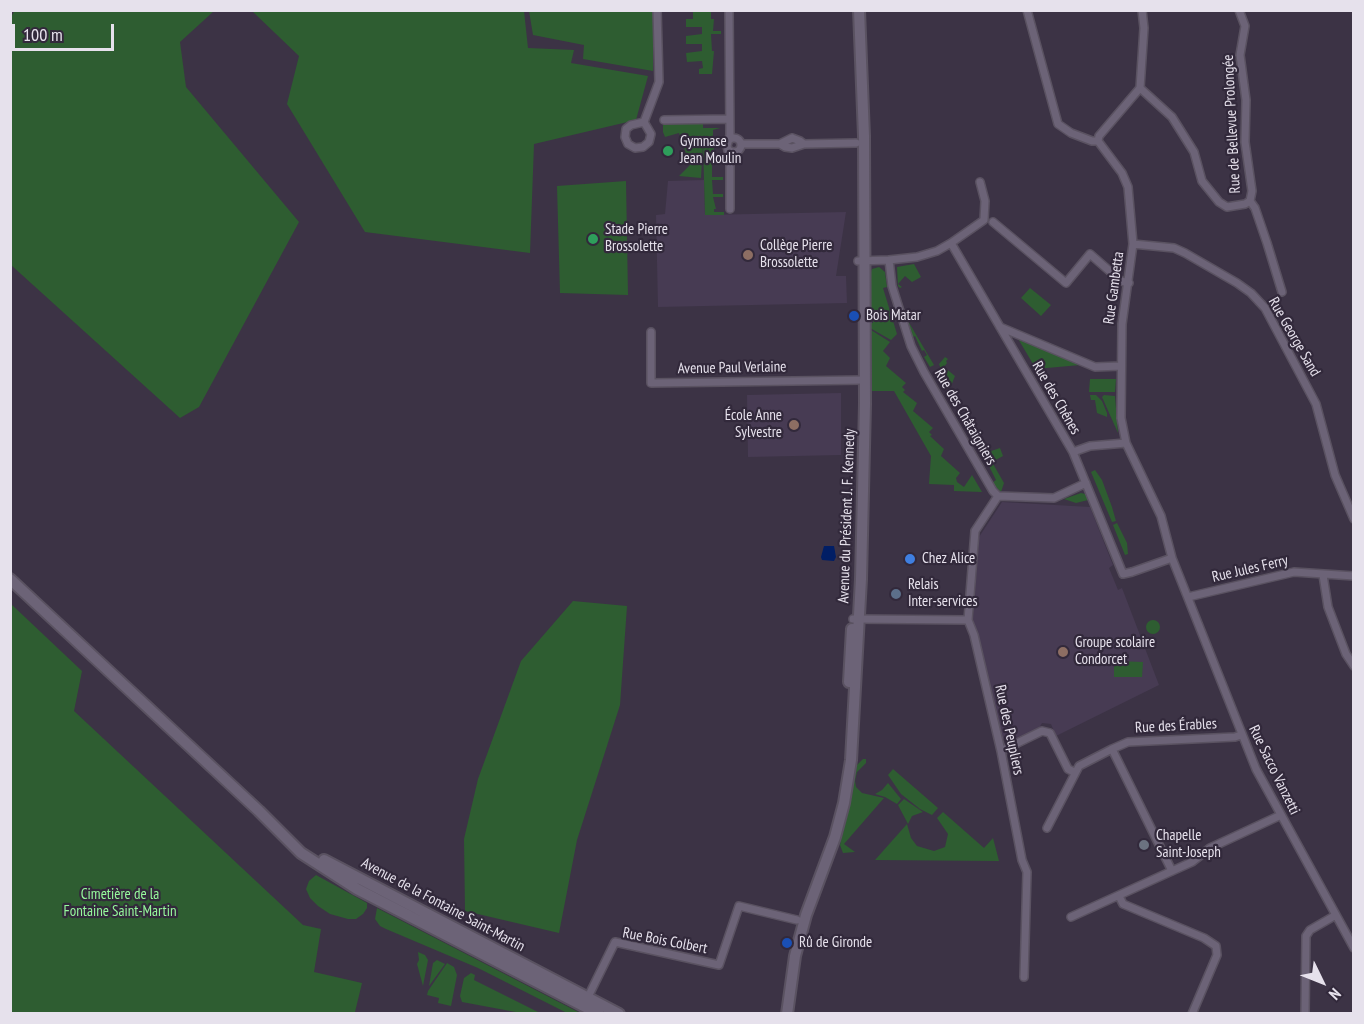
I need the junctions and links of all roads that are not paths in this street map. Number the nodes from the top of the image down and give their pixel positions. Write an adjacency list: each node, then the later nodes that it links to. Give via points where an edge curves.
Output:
1 (657, 10): 11 (street, via 659,81)
2 (729, 10): 9 (street)
3 (852, 10): 14 (main road, Avenue du Président J. F. Kennedy)
4 (859, 10): 25 (main road, Avenue du Président J. F. Kennedy)
5 (1027, 10): 12 (street, via 1058,124 1071,133)
6 (1142, 10): 8 (street)
7 (1239, 10): 19 (street, Rue de Bellevue Prolongée, via 1245,26 1240,55)
8 (1140, 88): 12 (street); 19 (street, via 1172,117 1194,152 1202,181 1219,202 1227,207)
9 (729, 119): 10 (street); 13 (street)
10 (664, 120)
11 (644, 122)
12 (1098, 141): 23 (street, Rue Gambetta, via 1128,187)
13 (727, 143): 15 (street, via 736,138); 16 (street); 17 (street)
14 (856, 143): 15 (street, via 804,144 792,138 780,144); 25 (main road, Avenue du Président J. F. Kennedy)
15 (741, 144): 16 (street)
16 (735, 152): 17 (street)
17 (730, 160): 20 (street)
18 (980, 182): 22 (street, via 984,220)
19 (1250, 201): 27 (street, via 1268,243)
20 (730, 209)
21 (993, 222): 26 (street, via 1066,283 1090,254 1121,281)
22 (951, 243): 24 (street, via 937,251); 28 (street, Rue des Chênes)
23 (1133, 244): 26 (street, Rue Gambetta); 36 (street, Rue George Sand, via 1174,248 1237,283 1259,300 1316,404 1335,475)
24 (889, 260): 25 (street); 35 (street, Rue des Châtaigniers, via 892,286 911,345)
25 (862, 261): 31 (main road, Avenue du Président J. F. Kennedy)
26 (1129, 283): 30 (street, Rue Gambetta, via 1122,324)
27 (1282, 292)
28 (1000, 327): 30 (street, via 1095,367); 33 (street, Rue des Chênes)
29 (651, 332): 31 (street, Avenue Paul Verlaine, via 651,383)
30 (1121, 366): 32 (street, Rue Gambetta, via 1121,418)
31 (862, 380): 42 (main road, Avenue du Président J. F. Kennedy, via 861,579)
32 (1126, 443): 33 (street, via 1090,446); 37 (street, Rue Gambetta, via 1161,516)
33 (1073, 452): 34 (street, Rue des Chênes)
34 (1086, 483): 35 (street, via 1054,498); 37 (street, Rue des Chênes, via 1123,574)
35 (998, 496): 43 (street, Rue des Peupliers, via 975,531)
36 (1353, 519)
37 (1172, 558): 41 (street, Rue Gambetta)
38 (1323, 575): 39 (street, Rue Jules Ferry); 41 (street, Rue Jules Ferry, via 1294,572); 44 (street, via 1328,607)
39 (1353, 576)
40 (10, 579): 49 (main road, Avenue de la Fontaine Saint-Martin)
41 (1188, 597): 45 (street, Rue Sacco Vanzetti)
42 (855, 619): 43 (street); 58 (main road, Avenue du Président J. F. Kennedy, via 845,758 837,801); 66 (main road, Avenue du Président J. F. Kennedy, via 858,645 851,760 844,803 806,915 795,956)
43 (968, 620): 47 (street, Rue des Peupliers)
44 (1353, 666)
45 (1241, 735): 46 (street, Rue des Érables, via 1128,742); 50 (street, Rue Sacco Vanzetti)
46 (1112, 749): 48 (street, Rue des Érables); 52 (street)
47 (1001, 751): 48 (street, via 1042,731 1050,733 1068,769); 60 (street, Rue des Peupliers, via 1027,872)
48 (1074, 772): 51 (street)
49 (259, 811): 54 (main road, Avenue de la Fontaine Saint-Martin, via 301,853); 55 (main road, Avenue de la Fontaine Saint-Martin, via 309,851)
50 (1281, 815): 52 (street, via 1210,848); 56 (street, Rue Sacco Vanzetti)
51 (1047, 828)
52 (1172, 871): 53 (street)
53 (1119, 896): 57 (street); 67 (street, via 1124,904 1216,946 1217,955)
54 (376, 899): 55 (main road, via 384,894); 61 (main road, Avenue de la Fontaine Saint-Martin)
55 (410, 906): 61 (main road, Avenue de la Fontaine Saint-Martin)
56 (1336, 915): 59 (street, Rue Sacco Vanzetti); 68 (street, via 1306,936)
57 (1071, 918)
58 (797, 920): 62 (street, Rue Bois Colbert, via 739,906 719,965 615,942); 65 (main road, Avenue du Président J. F. Kennedy)
59 (1353, 948)
60 (1024, 977)
61 (552, 984): 62 (main road, Avenue de la Fontaine Saint-Martin)
62 (586, 1001): 63 (main road, Avenue de la Fontaine Saint-Martin); 64 (main road, Avenue de la Fontaine Saint-Martin)
63 (599, 1014)
64 (619, 1014)
65 (780, 1014)
66 (787, 1014)
67 (1192, 1014)
68 (1305, 1014)

